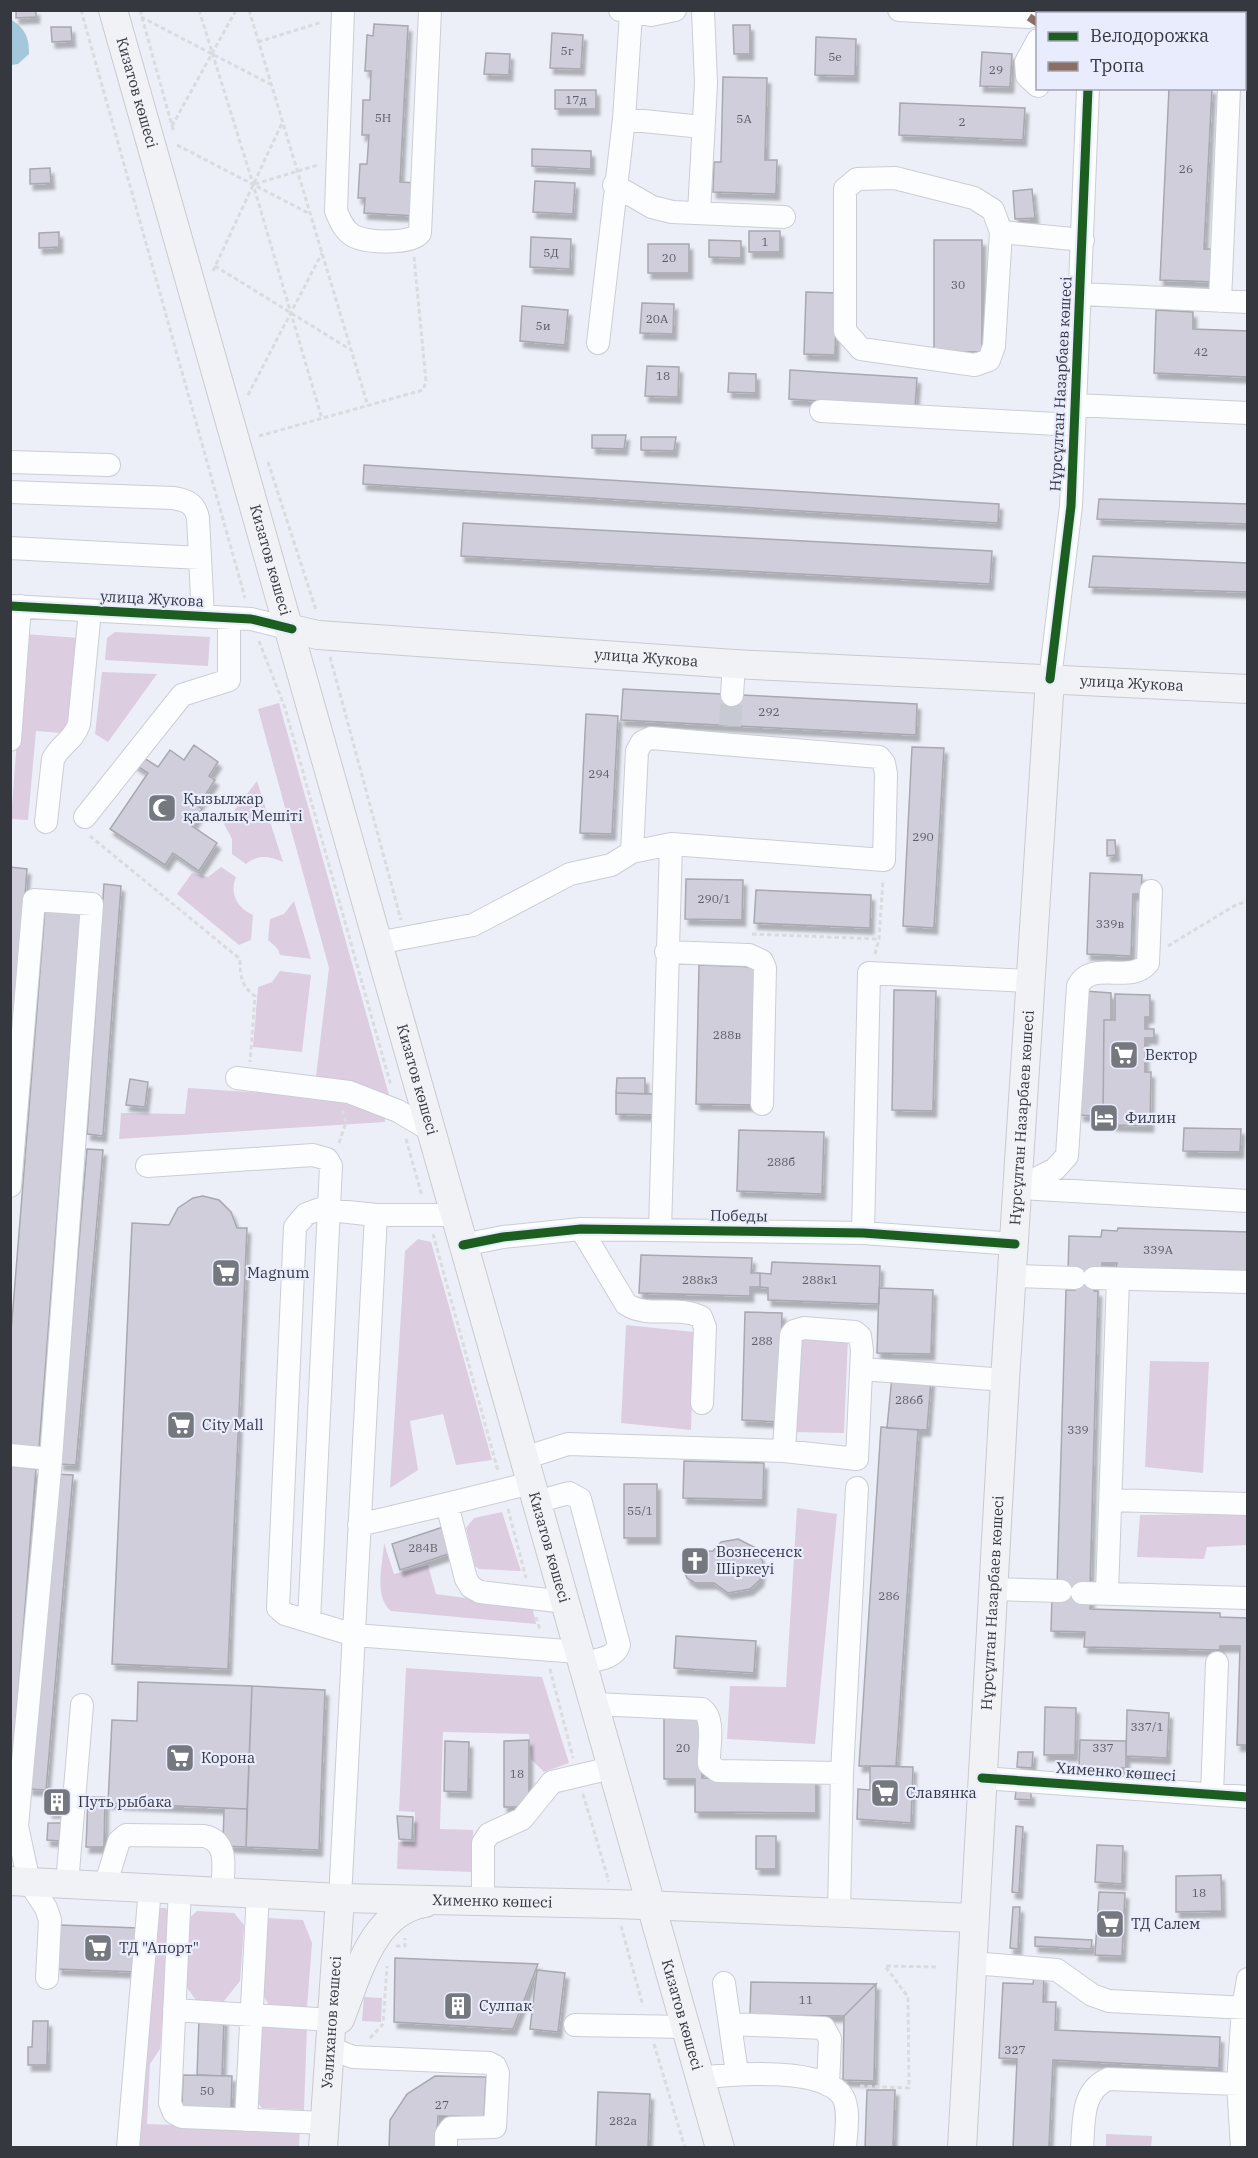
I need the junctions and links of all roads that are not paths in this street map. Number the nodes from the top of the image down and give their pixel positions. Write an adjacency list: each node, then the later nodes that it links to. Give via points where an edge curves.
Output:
1 (113, 10): 36 (main road, Кизатов көшесі)
2 (430, 10): 7 (street, via 421,228 412,240 365,240 342,225 336,211)
3 (675, 10): 6 (street, via 651,15)
4 (703, 10): 14 (street, via 706,83)
5 (899, 10): 8 (street)
6 (625, 12): 13 (street)
7 (343, 13)
8 (1029, 17)
9 (1036, 44): 10 (street, via 1026,62 1027,76)
10 (1036, 84)
11 (1088, 90): 19 (street, Нұрсұлтан Назарбаев көшесі)
12 (1229, 90): 21 (street)
13 (624, 119): 14 (street); 15 (street)
14 (702, 127): 16 (street)
15 (614, 185): 16 (street, via 652,207); 23 (street)
16 (699, 213): 17 (street)
17 (784, 217)
18 (1001, 232): 18 (street, via 993,210 974,198 895,178 856,179 845,189 845,331 861,349 975,365 989,360 994,346); 19 (street)
19 (1083, 240): 20 (street, Нұрсұлтан Назарбаев көшесі)
20 (1081, 294): 21 (street); 26 (street, Нұрсұлтан Назарбаев көшесі)
21 (1220, 301): 22 (street)
22 (1248, 302)
23 (598, 343)
24 (821, 411): 26 (street)
25 (1248, 413): 26 (street)
26 (1075, 415): 38 (street, Нұрсұлтан Назарбаев көшесі, via 1071,506)
27 (10, 462): 28 (street)
28 (109, 465)
29 (10, 492): 31 (street, via 181,499 196,511)
30 (10, 548): 31 (street)
31 (200, 558): 34 (street)
32 (15, 606): 33 (street, улица Жукова); 41 (street)
33 (90, 610): 34 (street, улица Жукова); 43 (street, via 79,724 76,734 53,759)
34 (203, 616): 35 (street, улица Жукова)
35 (240, 619): 36 (street, улица Жукова); 42 (street, via 229,680 182,695)
36 (292, 629): 37 (main road, улица Жукова, via 324,635); 47 (main road, Кизатов көшесі)
37 (734, 664): 38 (main road, улица Жукова); 40 (street)
38 (1050, 680): 39 (main road, улица Жукова); 49 (main road, Нұрсұлтан Назарбаев көшесі)
39 (1248, 689)
40 (732, 695)
41 (10, 740)
42 (85, 817)
43 (46, 822)
44 (671, 844): 45 (street); 45 (street, via 884,860 884,763 879,757 730,735 651,738 642,742 637,752); 48 (street)
45 (632, 852): 47 (street, via 611,865 570,874 473,925)
46 (1151, 891): 55 (street, via 1150,957 1143,969 1092,973 1081,980 1076,992 1067,1156 1055,1169)
47 (377, 944): 52 (main road, Кизатов көшесі)
48 (666, 952): 51 (street, via 749,955 762,961); 61 (street)
49 (1030, 981): 55 (main road, Нұрсұлтан Назарбаев көшесі); 62 (street, via 869,973)
50 (243, 1078): 52 (street, via 349,1092 398,1111)
51 (762, 1104)
52 (430, 1130): 59 (main road, Кизатов көшесі)
53 (147, 1166): 57 (street, via 313,1155 327,1160 333,1174)
54 (10, 1186): 73 (street, via 34,900 92,904)
55 (1018, 1188): 56 (street); 63 (main road, Нұрсұлтан Назарбаев көшесі)
56 (1248, 1201)
57 (331, 1210): 58 (street); 84 (street); 84 (street, via 306,1214 296,1227 293,1240 278,1604 282,1613)
58 (376, 1215): 59 (street); 79 (street)
59 (441, 1215): 64 (main road, Кизатов көшесі)
60 (581, 1229): 61 (street, Победы); 64 (street, Победы); 70 (street, via 626,1304 637,1310 701,1317 705,1327)
61 (660, 1230): 62 (street, Победы)
62 (864, 1233): 63 (street, Победы)
63 (1015, 1244): 65 (main road, Нұрсұлтан Назарбаев көшесі)
64 (463, 1245): 74 (main road, Кизатов көшесі)
65 (1013, 1276): 66 (street); 69 (main road, Нұрсұлтан Назарбаев көшесі)
66 (1118, 1279): 67 (street); 76 (street)
67 (1248, 1282)
68 (862, 1369): 69 (street); 71 (street, via 857,1459); 71 (street, via 862,1341 855,1332 804,1328 794,1331 790,1340)
69 (1005, 1380): 80 (main road, Нұрсұлтан Назарбаев көшесі)
70 (702, 1403)
71 (784, 1451): 74 (street, via 568,1444)
72 (10, 1455): 73 (street)
73 (51, 1459): 95 (street, via 17,1826)
74 (530, 1481): 77 (street); 83 (main road, Кизатов көшесі); 86 (street, via 580,1499 619,1645 610,1656)
75 (857, 1488): 91 (street)
76 (1111, 1500): 78 (street); 81 (street)
77 (447, 1504): 79 (street); 83 (street, via 471,1587 480,1592)
78 (1248, 1504)
79 (359, 1525): 85 (street)
80 (994, 1589): 81 (street); 92 (main road, Нұрсұлтан Назарбаев көшесі)
81 (1107, 1593): 82 (street)
82 (1248, 1598)
83 (565, 1602): 86 (main road, Кизатов көшесі)
84 (309, 1621): 85 (street)
85 (354, 1635): 86 (street, via 545,1650); 102 (street)
86 (580, 1658): 88 (main road, Кизатов көшесі)
87 (1217, 1663): 93 (street)
88 (594, 1704): 90 (main road, Кизатов көшесі); 91 (street, via 702,1709 709,1723 709,1764 718,1771)
89 (82, 1705): 96 (street)
90 (611, 1768): 104 (street, via 552,1782 522,1819 485,1838); 105 (main road, Кизатов көшесі)
91 (842, 1773): 106 (street)
92 (982, 1778): 93 (street, Хименко көшесі); 107 (main road, Нұрсұлтан Назарбаев көшесі)
93 (1212, 1794): 94 (street, Хименко көшесі)
94 (1248, 1797)
95 (20, 1881): 96 (main road, Хименко көшесі); 109 (street, via 46,1908 50,1920)
96 (66, 1884): 97 (main road, Хименко көшесі)
97 (105, 1886): 98 (main road, Хименко көшесі); 100 (street, via 118,1841 126,1835 204,1836 214,1840 222,1851)
98 (150, 1888): 99 (main road, Хименко көшесі); 125 (street)
99 (180, 1890): 100 (main road, Хименко көшесі); 113 (street)
100 (222, 1891): 101 (main road, Хименко көшесі)
101 (258, 1893): 102 (main road, Хименко көшесі); 114 (street)
102 (340, 1898): 103 (main road, Хименко көшесі); 118 (main road, Уәлиханов көшесі)
103 (454, 1901): 104 (main road, Хименко көшесі); 118 (main road, via 409,1907 385,1925 362,1963)
104 (483, 1901): 105 (main road, Хименко көшесі)
105 (651, 1905): 106 (main road, Хименко көшесі); 117 (main road, Кизатов көшесі)
106 (839, 1911): 107 (main road, Хименко көшесі)
107 (974, 1918): 108 (main road, Нұрсұлтан Назарбаев көшесі)
108 (972, 1963): 112 (street, via 1057,1970 1092,1995 1109,2001); 129 (main road, Нұрсұлтан Назарбаев көшесі)
109 (47, 1977)
110 (1248, 1979): 112 (street)
111 (724, 1983): 115 (street)
112 (1245, 2008): 121 (street)
113 (174, 2010): 114 (street); 123 (street, via 170,2103 174,2113 182,2117)
114 (251, 2014): 118 (street); 123 (street)
115 (730, 2024): 119 (street); 122 (street, via 824,2028 830,2035)
116 (575, 2025): 117 (street)
117 (686, 2027): 120 (main road, Кизатов көшесі)
118 (336, 2042): 124 (main road, Уәлиханов көшесі); 126 (street, via 495,2066 495,2127 451,2128)
119 (737, 2073): 120 (street); 122 (street, via 801,2076)
120 (700, 2078): 127 (main road, Кизатов көшесі)
121 (1238, 2084): 130 (street, via 1108,2079 1096,2087 1087,2102); 131 (street)
122 (828, 2085): 128 (street, via 841,2094 846,2106)
123 (246, 2120): 124 (street)
124 (324, 2135)
125 (128, 2148)
126 (446, 2148)
127 (720, 2148)
128 (845, 2148)
129 (962, 2148)
130 (1082, 2148)
131 (1242, 2148)

